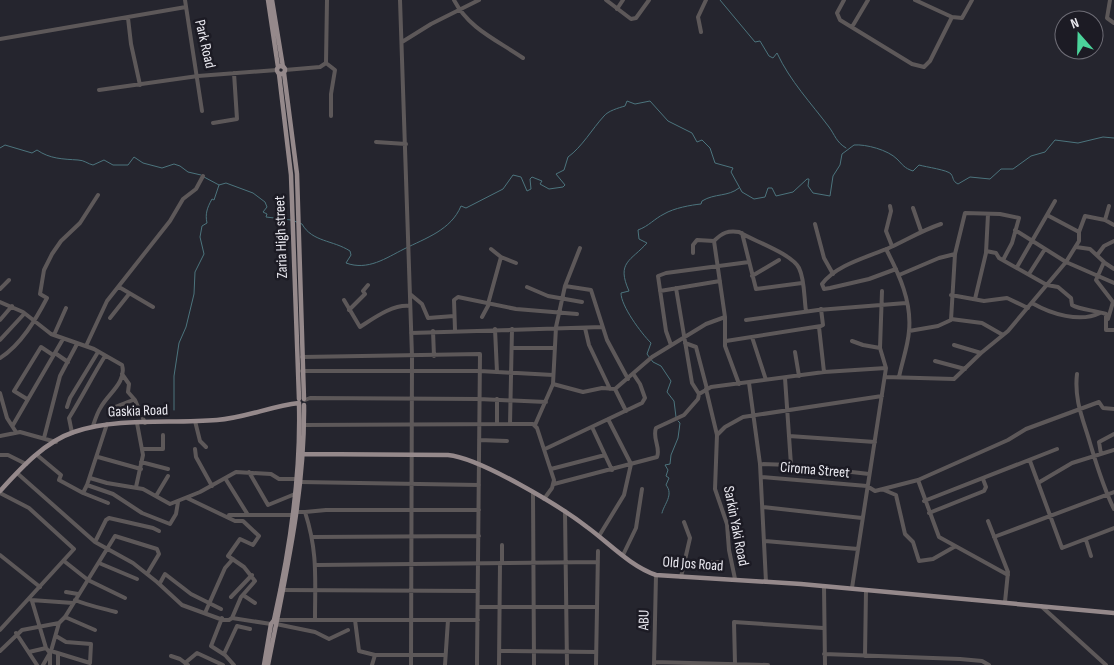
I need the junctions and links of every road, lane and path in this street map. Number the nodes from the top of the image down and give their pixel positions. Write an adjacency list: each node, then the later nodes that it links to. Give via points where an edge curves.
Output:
1 (185, 0): 17 (street, Park Road)
2 (268, 0): 29 (main road)
3 (272, 0): 29 (main road)
4 (327, 0): 28 (street)
5 (400, 0): 26 (street)
6 (454, 0): 19 (street)
7 (479, 0): 19 (street)
8 (606, 0): 18 (street)
9 (623, 0): 18 (street)
10 (649, 0): 18 (street, via 636,18 627,17)
11 (706, 0): 24 (street, via 698,17)
12 (844, 0): 23 (street, via 837,16)
13 (868, 0): 23 (street)
14 (915, 0): 20 (street)
15 (972, 0): 20 (street, via 962,18)
16 (1110, 0): 22 (street, via 1107,18)
17 (186, 7): 21 (street); 31 (street, Park Road)
18 (617, 9)
19 (459, 10): 26 (street); 27 (street, via 481,33)
20 (952, 17): 23 (street, via 924,67 912,64)
21 (128, 18): 25 (street); 32 (street)
22 (1114, 24)
23 (852, 27)
24 (701, 32)
25 (0, 39)
26 (402, 42): 38 (street)
27 (523, 58)
28 (326, 63): 29 (street, Park Road, via 320,67); 35 (street, via 335,70)
29 (281, 70): 30 (street, Park Road); 166 (main road, Zaria High street, via 294,144 299,208); 202 (main road, Zaria High street, via 289,144)
30 (234, 73): 31 (street, Park Road); 36 (street, via 237,118)
31 (198, 76): 32 (street); 34 (street)
32 (140, 85): 33 (street)
33 (99, 90)
34 (202, 111)
35 (331, 116)
36 (213, 123)
37 (376, 142): 38 (street)
38 (406, 144): 100 (street)
39 (203, 176): 93 (street, via 196,190 183,199)
40 (98, 195): 131 (street, via 46,265 40,294 48,298)
41 (1055, 200): 46 (street)
42 (890, 206): 59 (street, via 886,232)
43 (1109, 206): 47 (street)
44 (913, 208): 52 (street)
45 (988, 214): 51 (street, via 1019,218); 66 (street); 68 (street, via 965,213)
46 (1047, 215): 53 (street); 57 (street)
47 (1105, 220): 50 (street); 53 (street, via 1085,215)
48 (815, 224): 81 (street, via 824,258)
49 (941, 224): 52 (street)
50 (1114, 225)
51 (1015, 230): 57 (street); 72 (street)
52 (921, 231): 59 (street)
53 (1079, 232): 60 (street, via 1080,240)
54 (742, 233): 56 (street, via 729,231); 73 (street); 88 (street, via 795,263 801,271)
55 (1114, 235): 58 (street)
56 (714, 241): 67 (street, via 697,240); 77 (street)
57 (1033, 241): 65 (street); 78 (street)
58 (1112, 242): 62 (street); 69 (street)
59 (892, 246): 64 (street)
60 (1076, 247): 69 (street); 74 (street)
61 (580, 248): 91 (street)
62 (1114, 248)
63 (491, 249): 70 (street)
64 (886, 249): 79 (street); 81 (street)
65 (1045, 249): 74 (street); 82 (street)
66 (986, 251): 72 (street, via 996,253); 103 (street)
67 (693, 253)
68 (955, 254): 83 (street); 101 (street)
69 (1098, 254): 76 (street)
70 (501, 257): 75 (street); 109 (street)
71 (779, 260): 84 (street)
72 (1003, 260): 78 (street)
73 (749, 262): 77 (street); 84 (street)
74 (1066, 262): 85 (street); 92 (street)
75 (516, 263)
76 (1105, 263): 80 (street); 85 (street)
77 (718, 265): 87 (street); 97 (street, via 661,274 657,278)
78 (1017, 267): 82 (street)
79 (896, 269): 81 (street, via 824,289 822,282); 83 (street)
80 (1114, 269)
81 (833, 274)
82 (1028, 274): 92 (street)
83 (900, 275): 107 (street)
84 (752, 276): 88 (street, via 757,290)
85 (1096, 276): 89 (street); 128 (street, via 1098,284 1113,302)
86 (8, 280): 96 (street)
87 (720, 281): 95 (street); 125 (street)
88 (802, 283): 118 (street)
89 (1114, 283)
90 (368, 285): 117 (street, via 363,291 365,294)
91 (565, 286): 102 (street); 133 (street, via 591,290)
92 (1047, 286): 108 (street); 120 (street, via 1058,287 1071,298 1077,309)
93 (119, 287): 99 (street); 155 (street, via 102,309)
94 (527, 287): 102 (street)
95 (676, 288): 97 (street); 145 (street)
96 (0, 289)
97 (660, 291): 153 (street)
98 (882, 292): 110 (street)
99 (129, 294): 113 (street); 126 (street)
100 (410, 294): 112 (street); 123 (street, via 422,304 428,318)
101 (951, 295): 103 (street); 127 (street)
102 (562, 299): 106 (street); 119 (street)
103 (975, 299): 115 (street, via 1007,298)
104 (344, 300): 117 (street)
105 (0, 302): 111 (street)
106 (582, 302)
107 (906, 303): 110 (street); 141 (street)
108 (1032, 303): 115 (street); 120 (street, via 1072,318)
109 (489, 304): 119 (street); 123 (street, via 456,298); 124 (street)
110 (882, 304): 116 (street); 158 (street)
111 (12, 306): 121 (street); 129 (street)
112 (410, 306): 117 (street, via 400,306 360,327); 142 (street)
113 (153, 307)
114 (66, 308): 143 (street)
115 (1028, 308): 144 (street)
116 (821, 309): 118 (street); 134 (street, via 823,325)
117 (349, 310)
118 (806, 311): 130 (street)
119 (560, 312): 122 (street); 132 (street)
120 (1102, 312): 128 (street)
121 (24, 314): 131 (street); 148 (street)
122 (577, 314)
123 (454, 316): 138 (street)
124 (482, 317)
125 (726, 317): 145 (street); 149 (street)
126 (110, 318)
127 (951, 319): 141 (street, via 944,325); 144 (street, via 982,323)
128 (1108, 319): 139 (street, via 1106,330)
129 (0, 320)
130 (746, 320)
131 (34, 322): 143 (street); 167 (street, via 14,347)
132 (556, 327): 135 (street); 136 (street); 157 (street)
133 (602, 327): 136 (street); 186 (street)
134 (819, 327): 146 (street); 177 (street)
135 (512, 328): 137 (street); 156 (street)
136 (585, 328): 191 (street, via 590,345)
137 (495, 329): 138 (street); 175 (street)
138 (455, 330): 140 (street)
139 (1114, 330)
140 (434, 331): 142 (street); 165 (street)
141 (909, 331): 184 (street)
142 (411, 333): 164 (street)
143 (54, 335): 147 (street)
144 (1003, 335): 161 (street)
145 (684, 337): 151 (street); 153 (street)
146 (752, 337): 149 (street); 187 (street)
147 (63, 339): 152 (street); 162 (street)
148 (0, 340)
149 (726, 341): 190 (street)
150 (852, 341): 158 (street)
151 (685, 343): 192 (street, Sarkin Yaki Road, via 696,347); 194 (street, via 692,383)
152 (77, 344): 155 (street); 169 (street)
153 (671, 345): 181 (street, via 652,357)
154 (954, 345): 161 (street)
155 (86, 346): 159 (street)
156 (512, 348): 157 (street); 176 (street)
157 (555, 348): 180 (street)
158 (880, 348): 170 (street)
159 (98, 352): 163 (street); 204 (street)
160 (795, 352): 182 (street)
161 (981, 353): 171 (street)
162 (54, 354): 169 (street); 197 (street); 197 (street, via 40,347 27,367 14,391)
163 (105, 356): 178 (street, via 122,365); 226 (street, via 69,418)
164 (412, 356): 165 (street); 166 (street); 174 (street)
165 (434, 356): 173 (street, via 480,353)
166 (302, 357): 172 (main road, Zaria High street)
167 (0, 358)
168 (935, 361): 171 (street)
169 (68, 362): 232 (street, via 60,376)
170 (886, 368): 177 (street); 183 (street)
171 (965, 370): 184 (street, via 951,379)
172 (302, 371): 174 (street); 202 (main road, Zaria High street)
173 (480, 371): 174 (street); 175 (street); 196 (street)
174 (412, 372): 198 (street)
175 (497, 372): 176 (street)
176 (512, 372): 180 (street); 200 (street)
177 (824, 372): 182 (street)
178 (122, 374): 201 (street, via 129,384 128,392); 223 (street)
179 (1077, 374): 206 (street)
180 (553, 375): 189 (street)
181 (634, 375): 186 (street); 209 (street, via 644,400)
182 (799, 376): 185 (street)
183 (884, 377): 184 (street); 195 (street)
184 (899, 377)
185 (785, 378): 187 (street); 207 (street)
186 (628, 380): 191 (street)
187 (766, 380): 188 (street)
188 (750, 383): 190 (street); 210 (street)
189 (553, 384): 191 (street, via 583,392); 203 (street)
190 (739, 384): 192 (street)
191 (613, 389): 209 (street)
192 (707, 389): 194 (street); 229 (street, Sarkin Yaki Road)
193 (0, 393): 218 (street)
194 (699, 394): 255 (street, via 698,399 677,418 655,430 658,456)
195 (882, 396): 207 (street); 236 (street)
196 (480, 398): 198 (street); 199 (street); 221 (street)
197 (27, 399): 218 (street)
198 (412, 399): 202 (street, via 310,398); 220 (street)
199 (497, 399): 200 (street); 216 (street)
200 (511, 399): 203 (street); 217 (street)
201 (133, 400): 205 (street); 214 (street)
202 (302, 402): 212 (main road, Gaskia Road); 219 (main road, Zaria High street); 271 (main road, Zaria High street)
203 (546, 402): 222 (street)
204 (67, 407)
205 (115, 407)
206 (1078, 408): 208 (street, via 1099,402 1103,408); 249 (street); 269 (street)
207 (788, 409): 210 (street); 231 (street)
208 (1114, 409)
209 (626, 411): 211 (street)
210 (754, 414): 229 (street, via 738,419); 256 (street)
211 (608, 419): 224 (street); 255 (street)
212 (195, 422): 214 (main road, Gaskia Road); 237 (street, via 200,441)
213 (137, 423): 214 (main road, Gaskia Road); 215 (main road, Gaskia Road); 241 (street)
214 (144, 423)
215 (107, 424): 223 (main road, Gaskia Road); 250 (street)
216 (497, 424): 217 (street); 221 (street)
217 (510, 424): 222 (street)
218 (12, 425): 225 (street)
219 (304, 425): 220 (street); 244 (main road, Zaria High street)
220 (412, 425): 221 (street); 247 (street)
221 (479, 425): 233 (street)
222 (536, 425): 239 (street)
223 (92, 426): 226 (main road, Gaskia Road)
224 (592, 427): 239 (street); 248 (street)
225 (16, 432): 230 (street); 232 (street)
226 (72, 433): 235 (main road, Gaskia Road)
227 (1114, 434): 245 (street, via 1099,442)
228 (163, 435): 241 (street, via 163,449)
229 (717, 435): 346 (street, Sarkin Yaki Road, via 715,490 727,524)
230 (0, 436)
231 (789, 436): 236 (street); 257 (street)
232 (44, 438): 235 (street)
233 (479, 440): 234 (street); 254 (street)
234 (507, 441)
235 (56, 442): 246 (main road, Gaskia Road)
236 (875, 442): 264 (street)
237 (206, 447)
238 (195, 449): 277 (street)
239 (545, 449): 260 (street)
240 (1057, 449): 251 (street)
241 (142, 450): 252 (street)
242 (1114, 450): 245 (street)
243 (0, 454): 253 (street)
244 (303, 454): 247 (main road, Old Jos Road); 271 (main road, Zaria High street)
245 (1101, 454): 249 (street)
246 (37, 455): 253 (main road, Gaskia Road); 285 (street, via 61,475 60,480)
247 (412, 455): 254 (main road, Old Jos Road, via 453,456); 275 (street)
248 (605, 456): 260 (street); 261 (street)
249 (1093, 456): 272 (street, via 1072,463); 288 (street)
250 (98, 457): 258 (street); 267 (street)
251 (1030, 461): 270 (street); 272 (street)
252 (142, 462): 258 (street); 259 (street)
253 (26, 464): 263 (main road, Gaskia Road)
254 (479, 464): 276 (street); 286 (main road, Old Jos Road)
255 (631, 464): 261 (street); 313 (street, via 624,496)
256 (760, 464): 257 (street); 266 (street)
257 (791, 465): 264 (street)
258 (141, 469): 279 (street)
259 (168, 469)
260 (551, 469): 273 (street)
261 (612, 470): 273 (street)
262 (249, 472): 268 (street, via 236,472); 271 (street); 287 (street, via 268,505)
263 (17, 473): 283 (main road, Gaskia Road); 319 (street)
264 (869, 474): 278 (street)
265 (168, 476): 289 (street)
266 (761, 477): 278 (street, Ciroma Street); 296 (street)
267 (90, 478): 274 (street); 279 (street)
268 (225, 478): 277 (street); 305 (street)
269 (918, 480): 282 (street); 294 (street)
270 (983, 480): 280 (street); 292 (street, via 986,489)
271 (299, 481): 275 (street); 287 (main road, Zaria High street); 303 (main road, Zaria High street)
272 (1038, 483): 306 (street)
273 (554, 484): 291 (street)
274 (87, 485): 285 (street); 293 (street, via 114,494 142,513 170,524)
275 (412, 485): 276 (street); 299 (street)
276 (479, 485): 298 (street)
277 (212, 486): 290 (street)
278 (866, 486): 282 (street, Ciroma Street); 307 (street)
279 (136, 488): 289 (street)
280 (962, 488): 292 (street); 294 (street)
281 (642, 489): 326 (street, via 636,528)
282 (882, 490): 321 (street, via 896,495 905,534 912,542 918,561 933,559)
283 (0, 492): 329 (street, via 29,508 73,547 74,551)
284 (1114, 492): 288 (street)
285 (83, 493): 295 (street)
286 (533, 493): 291 (main road, Old Jos Road); 336 (street)
287 (295, 494): 303 (main road, Zaria High street)
288 (1106, 495): 297 (street); 306 (street)
289 (156, 496): 293 (street, via 170,504)
290 (187, 498): 293 (street); 302 (street)
291 (544, 499): 300 (main road, Old Jos Road)
292 (967, 499): 304 (street)
293 (178, 502)
294 (924, 502): 304 (street)
295 (108, 503)
296 (763, 507): 307 (street); 318 (street)
297 (1114, 509)
298 (479, 510): 299 (street); 312 (street)
299 (412, 511): 301 (street); 316 (street)
300 (565, 511): 313 (main road, Old Jos Road); 330 (street)
301 (305, 512): 303 (street); 314 (street)
302 (222, 513): 305 (street); 328 (street, via 243,521 259,536 253,545 240,539 228,556)
303 (296, 513): 305 (street); 353 (main road, Zaria High street)
304 (929, 513): 321 (street, via 939,537)
305 (248, 515)
306 (1050, 516): 315 (street); 317 (street, via 1062,548)
307 (862, 518): 323 (street)
308 (988, 520): 315 (street)
309 (684, 522): 332 (street, via 690,538)
310 (1114, 528): 317 (street)
311 (159, 531): 319 (street, via 109,518)
312 (479, 536): 316 (street); 338 (street)
313 (599, 536): 326 (main road, Old Jos Road)
314 (314, 537): 316 (street); 339 (street)
315 (994, 537): 343 (street)
316 (412, 538): 337 (street)
317 (1086, 540): 327 (street)
318 (765, 541): 323 (street); 348 (street)
319 (95, 542): 322 (street)
320 (502, 545): 335 (street)
321 (954, 547): 343 (street)
322 (107, 549): 334 (street); 340 (street); 340 (street, via 114,536 155,547 159,554)
323 (858, 549): 352 (street)
324 (598, 551): 331 (street)
325 (0, 555): 351 (street)
326 (623, 555): 342 (main road, Old Jos Road)
327 (1092, 556)
328 (233, 559): 341 (street); 366 (street, via 225,568)
329 (64, 561): 347 (street); 351 (street)
330 (566, 562): 331 (street); 336 (street); 372 (street)
331 (598, 562): 373 (street)
332 (683, 562): 333 (street); 344 (street)
333 (722, 562)
334 (99, 563): 345 (street); 347 (street)
335 (501, 563): 336 (street); 338 (street); 370 (street)
336 (533, 563): 371 (street)
337 (412, 564): 338 (street); 339 (street); 356 (street)
338 (479, 564): 357 (street)
339 (317, 565): 355 (street)
340 (147, 574): 349 (street)
341 (252, 575): 360 (street, via 255,582); 361 (street)
342 (656, 575): 344 (main road, Old Jos Road); 416 (street, ABU)
343 (1008, 575): 365 (street)
344 (681, 577): 346 (main road, Old Jos Road)
345 (137, 579)
346 (735, 579): 348 (main road, Old Jos Road)
347 (88, 580): 359 (street); 362 (street)
348 (766, 582): 350 (main road, Old Jos Road)
349 (160, 583): 366 (street, via 165,574 186,591); 376 (street, via 182,605)
350 (824, 586): 352 (main road, Old Jos Road); 389 (street)
351 (40, 587): 363 (street)
352 (852, 588): 354 (main road, Old Jos Road)
353 (282, 590): 355 (street); 386 (main road, Zaria High street)
354 (866, 590): 365 (main road, Old Jos Road); 411 (street)
355 (315, 591): 356 (street); 381 (street)
356 (412, 591): 357 (street); 383 (street)
357 (478, 591): 369 (street)
358 (66, 592): 359 (street)
359 (78, 594): 364 (street)
360 (242, 595): 367 (street); 380 (street)
361 (231, 597)
362 (125, 598)
363 (31, 600): 364 (street); 388 (street); 390 (street)
364 (74, 601): 375 (street); 378 (street)
365 (1005, 602): 368 (main road, Old Jos Road)
366 (209, 603): 374 (street); 376 (street)
367 (255, 603)
368 (1039, 605): 377 (main road, Old Jos Road); 441 (street)
369 (478, 607): 370 (street); 385 (street)
370 (499, 607): 371 (street); 398 (street)
371 (534, 607): 372 (street); 399 (street)
372 (567, 607): 373 (street); 400 (street)
373 (597, 607): 403 (street)
374 (221, 609)
375 (116, 612)
376 (205, 613): 379 (street)
377 (1114, 613)
378 (65, 617): 387 (street); 391 (street)
379 (222, 618): 380 (street); 406 (street, via 210,646)
380 (232, 618): 386 (street)
381 (315, 620): 382 (street); 386 (street)
382 (355, 620): 383 (street); 407 (street, via 359,651)
383 (412, 620): 384 (street); 404 (street)
384 (448, 620): 385 (street); 408 (street)
385 (478, 620): 431 (street)
386 (275, 623): 393 (street, via 317,633 328,639); 426 (main road, Zaria High street); 427 (main road, Zaria High street)
387 (58, 624): 388 (street); 395 (street)
388 (41, 625): 394 (street); 396 (street)
389 (823, 628): 409 (street); 417 (street, via 734,622)
390 (0, 630)
391 (95, 630)
392 (250, 630): 406 (street, via 237,626)
393 (348, 630)
394 (16, 633): 397 (street); 401 (street)
395 (56, 636): 402 (street); 413 (street, via 66,642 91,644 90,663)
396 (46, 648): 401 (street); 402 (street)
397 (0, 651)
398 (500, 651): 399 (street); 432 (street)
399 (534, 651): 400 (street); 433 (street)
400 (567, 651): 403 (street); 434 (street)
401 (29, 652): 418 (street)
402 (50, 652): 405 (street); 419 (street); 420 (street)
403 (596, 652): 435 (street)
404 (412, 653): 407 (street); 408 (street); 429 (street)
405 (58, 654): 413 (street); 421 (street)
406 (224, 654): 425 (street)
407 (375, 654): 428 (street)
408 (446, 654): 430 (street)
409 (824, 654): 411 (street); 437 (street)
410 (171, 656): 415 (street)
411 (865, 656): 412 (street)
412 (894, 658): 414 (street); 438 (street)
413 (76, 659): 422 (street)
414 (960, 659): 439 (street); 440 (street)
415 (186, 664): 423 (street, via 197,653)
416 (654, 664): 417 (street)
417 (735, 664): 436 (street)
418 (36, 665)
419 (43, 665)
420 (50, 665)
421 (58, 665)
422 (76, 665)
423 (223, 665)
424 (228, 665): 425 (street)
425 (234, 665)
426 (264, 665)
427 (268, 665)
428 (372, 665)
429 (412, 665)
430 (445, 665)
431 (477, 665)
432 (499, 665)
433 (534, 665)
434 (567, 665)
435 (596, 665)
436 (768, 665)
437 (825, 665)
438 (892, 665)
439 (959, 665)
440 (989, 665)
441 (1106, 665)

